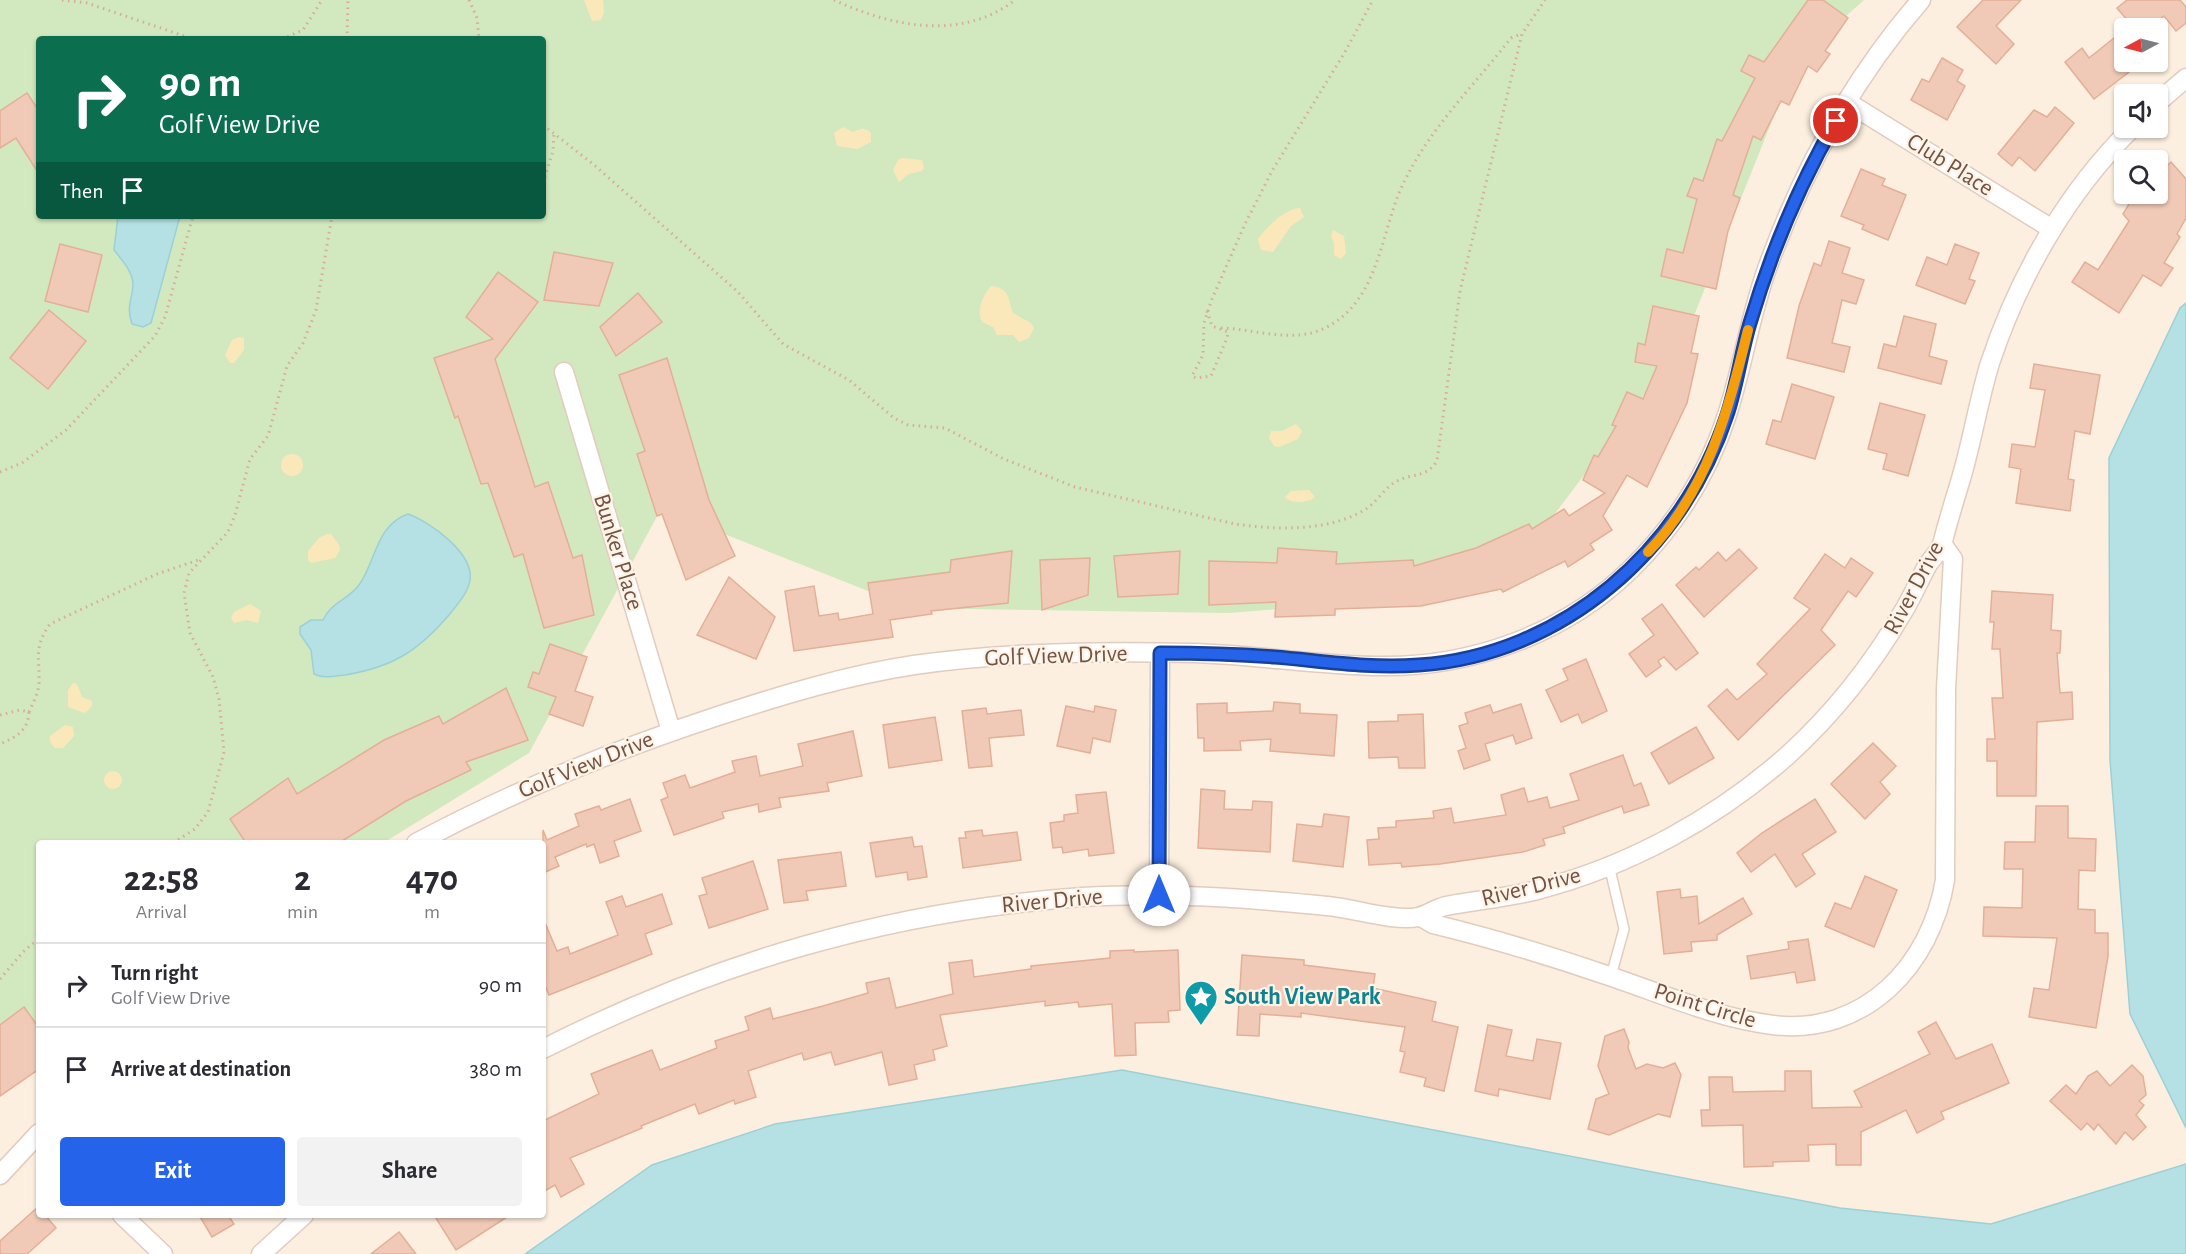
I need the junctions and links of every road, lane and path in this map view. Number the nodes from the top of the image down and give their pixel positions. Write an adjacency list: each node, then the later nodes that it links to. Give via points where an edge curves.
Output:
1 (62, 0): 11 (path, via 87,3)
2 (322, 0): 12 (path, via 303,30)
3 (348, 0): 13 (path)
4 (469, 0): 14 (path, via 477,18)
5 (834, 0): 6 (path, via 868,16 929,27 983,16)
6 (1015, 0)
7 (1373, 0): 25 (path, via 1259,196)
8 (1545, 0): 10 (path)
9 (1921, 0): 17 (street, Golf View Drive, via 1875,58)
10 (1522, 34): 19 (path, via 1460,291 1437,461 1425,474 1395,481 1369,507 1350,518 1300,527 1235,524 1075,487 1004,459 945,428 908,425 894,418 849,380 783,344 738,292); 26 (path, via 1511,38 1445,118 1416,161 1400,193 1371,278 1356,304 1340,320 1309,334 1294,335)
11 (181, 36)
12 (289, 36)
13 (347, 36)
14 (479, 36)
15 (2186, 78): 16 (street)
16 (2168, 93)
17 (1847, 102): 24 (street, Club Place); 31 (street, Golf View Drive, via 1814,160 1767,269 1713,454 1693,492 1657,543 1594,601 1521,640 1491,651 1421,665 1378,667 1275,657)
18 (546, 127): 19 (path)
19 (554, 133): 21 (path)
20 (2123, 138): 24 (street, River Drive, via 2092,172)
21 (546, 173)
22 (192, 219): 28 (path, via 165,317 155,336 66,430 22,462)
23 (331, 219): 30 (path, via 310,328 287,366 268,436 250,459 228,531)
24 (2052, 229): 29 (street, River Drive, via 2011,309 1989,366 1944,529)
25 (1208, 311): 26 (path, via 1212,326); 26 (path, via 1204,349 1192,376 1211,376 1217,367 1228,332)
26 (1220, 328)
27 (564, 372): 34 (street, Bunker Place)
28 (0, 472)
29 (1943, 545): 38 (street, River Drive, via 1874,657 1826,717 1791,752 1722,806 1680,832); 42 (street, Point Circle, via 1953,559 1946,689 1945,880 1933,930 1913,963 1883,993 1854,1011 1801,1025 1775,1026 1738,1019)
30 (200, 560): 32 (path, via 157,574 50,624 37,650 39,686); 36 (path, via 189,573 185,609 190,633 213,677 219,699 224,752 208,812 195,829)
31 (1160, 653): 34 (street, Golf View Drive, via 1035,653 911,666 789,692); 39 (street)
32 (29, 712): 33 (path); 35 (path, via 19,736)
33 (0, 715)
34 (671, 731): 37 (street, Golf View Drive, via 541,782)
35 (0, 744)
36 (177, 840)
37 (422, 840)
38 (1610, 865): 40 (street, River Drive, via 1537,890 1439,907); 42 (lane, via 1624,929)
39 (1159, 895): 40 (street, River Drive, via 1235,897); 44 (street, River Drive, via 1015,903 871,927 720,971 652,997)
40 (1421, 917): 42 (street, Point Circle, via 1433,924)
41 (36, 941): 43 (path)
42 (1611, 976)
43 (0, 979)
44 (546, 1049)
45 (36, 1137): 46 (street)
46 (0, 1175)
47 (125, 1218): 49 (street)
48 (301, 1218): 50 (street)
49 (163, 1254)
50 (261, 1254)

